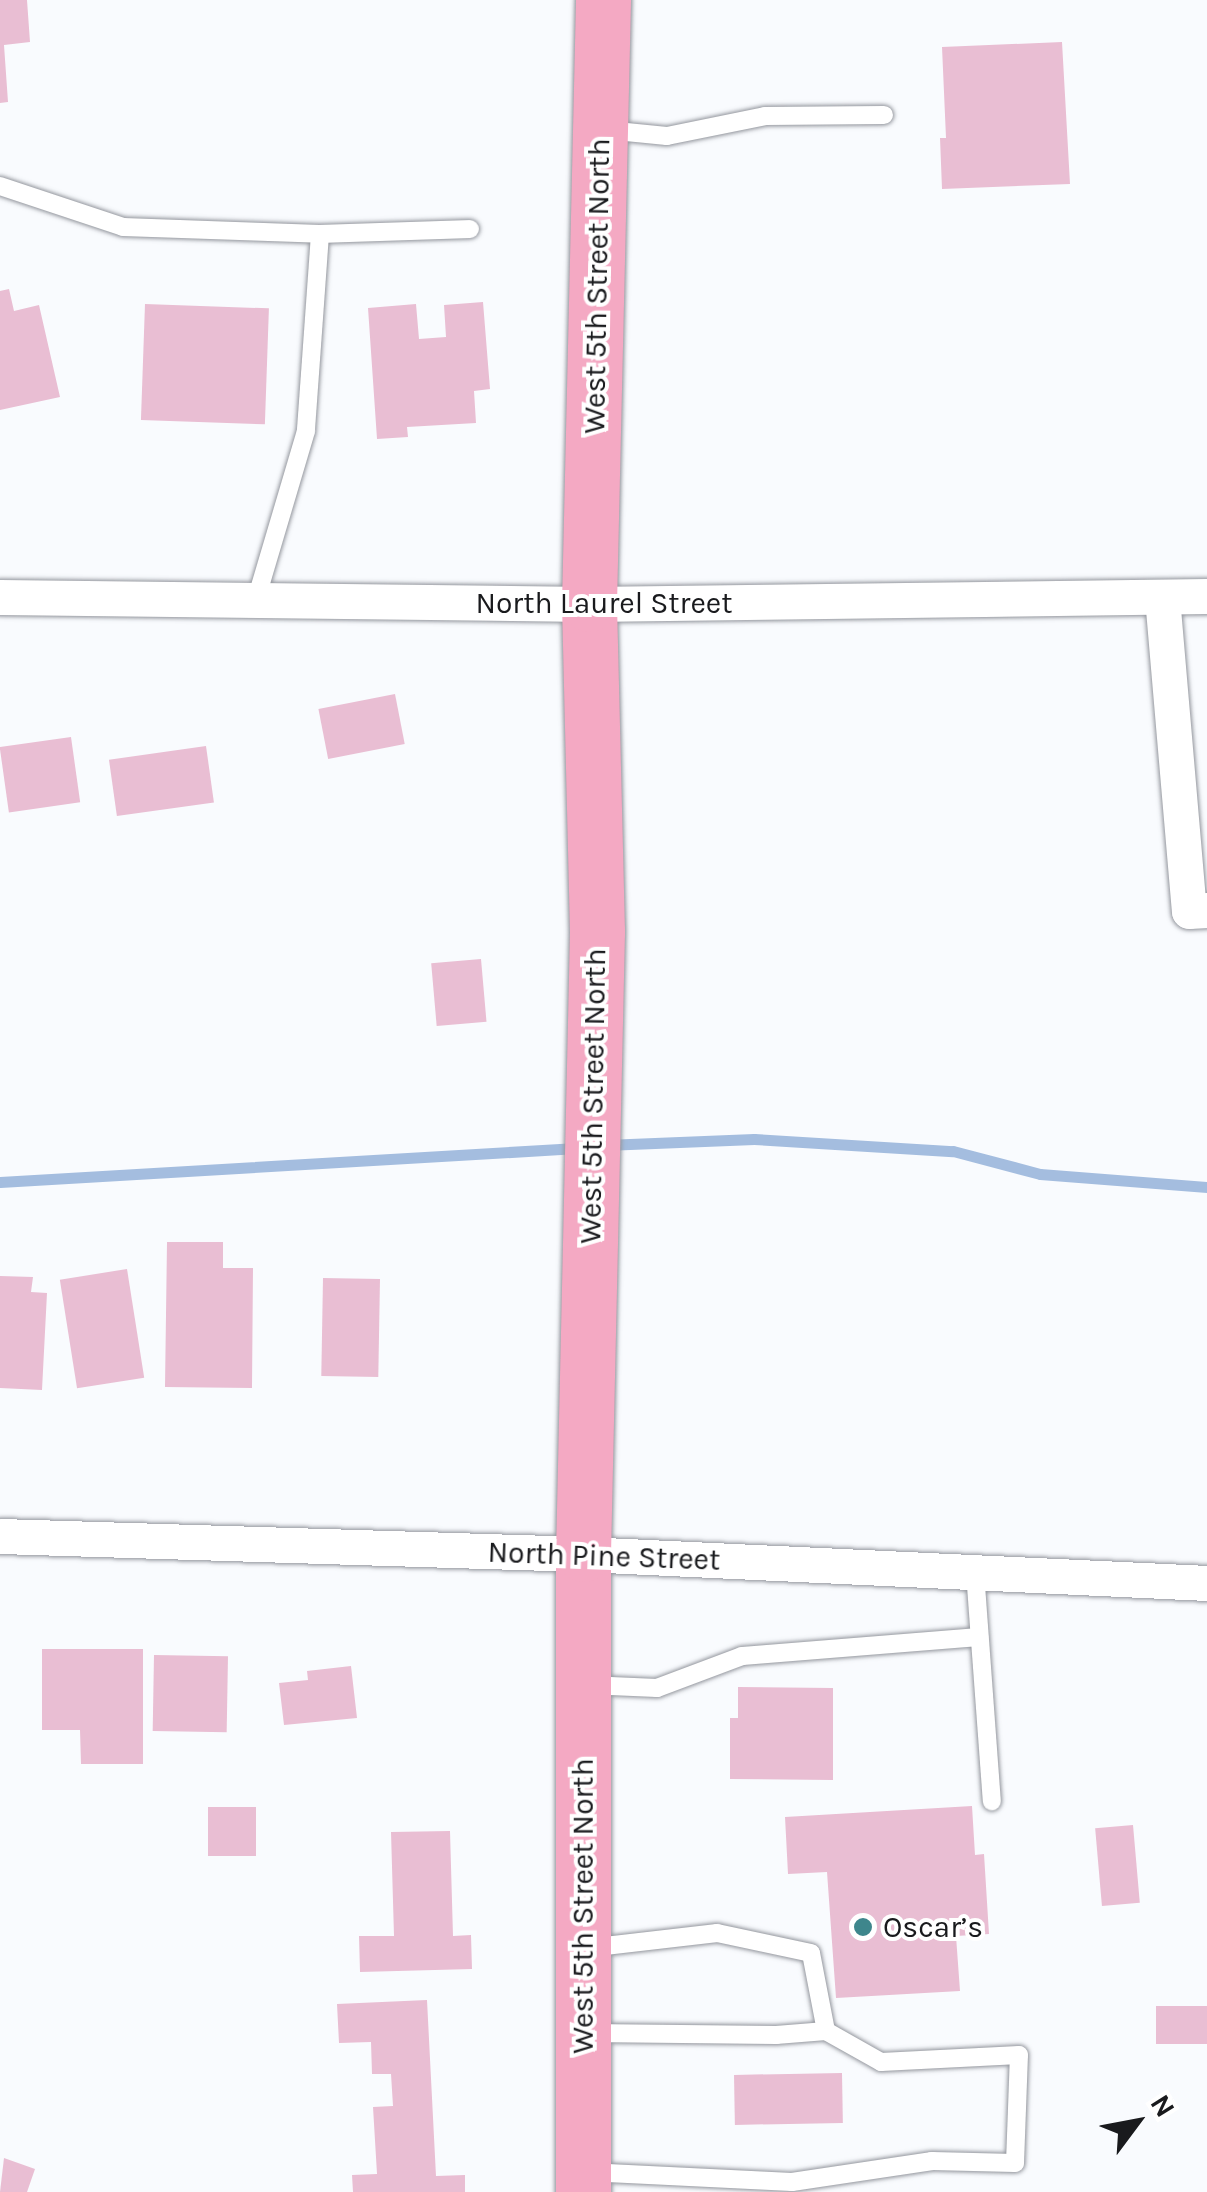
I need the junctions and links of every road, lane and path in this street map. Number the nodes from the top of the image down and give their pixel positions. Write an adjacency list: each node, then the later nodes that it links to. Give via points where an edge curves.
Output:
1 (603, 0): 3 (main road, West 5th Street North)
2 (884, 115): 3 (lane, via 766,116 667,136)
3 (600, 129): 11 (main road, West 5th Street North)
4 (0, 186): 6 (lane, via 123,227)
5 (470, 228): 6 (lane)
6 (320, 234): 10 (lane, via 306,432)
7 (1207, 596): 9 (street, North Laurel Street)
8 (0, 597): 10 (street, North Laurel Street)
9 (1162, 597): 11 (street, North Laurel Street); 12 (street, via 1189,910)
10 (256, 600): 11 (street, North Laurel Street)
11 (589, 604): 14 (main road, West 5th Street North, via 597,930)
12 (1207, 910)
13 (0, 1536): 14 (street, North Pine Street)
14 (584, 1554): 15 (street, North Pine Street); 18 (main road, West 5th Street North)
15 (974, 1572): 16 (street, North Pine Street); 17 (lane)
16 (1207, 1583)
17 (980, 1637): 18 (lane, via 742,1656 657,1688); 19 (lane)
18 (584, 1685): 20 (main road, West 5th Street North)
19 (992, 1801)
20 (583, 1948): 21 (lane, via 716,1933 810,1953); 22 (main road, West 5th Street North)
21 (826, 2031): 22 (lane); 23 (lane, via 881,2062 1019,2055 1014,2163 932,2161 792,2182)
22 (583, 2033): 23 (main road, West 5th Street North)
23 (583, 2182)

